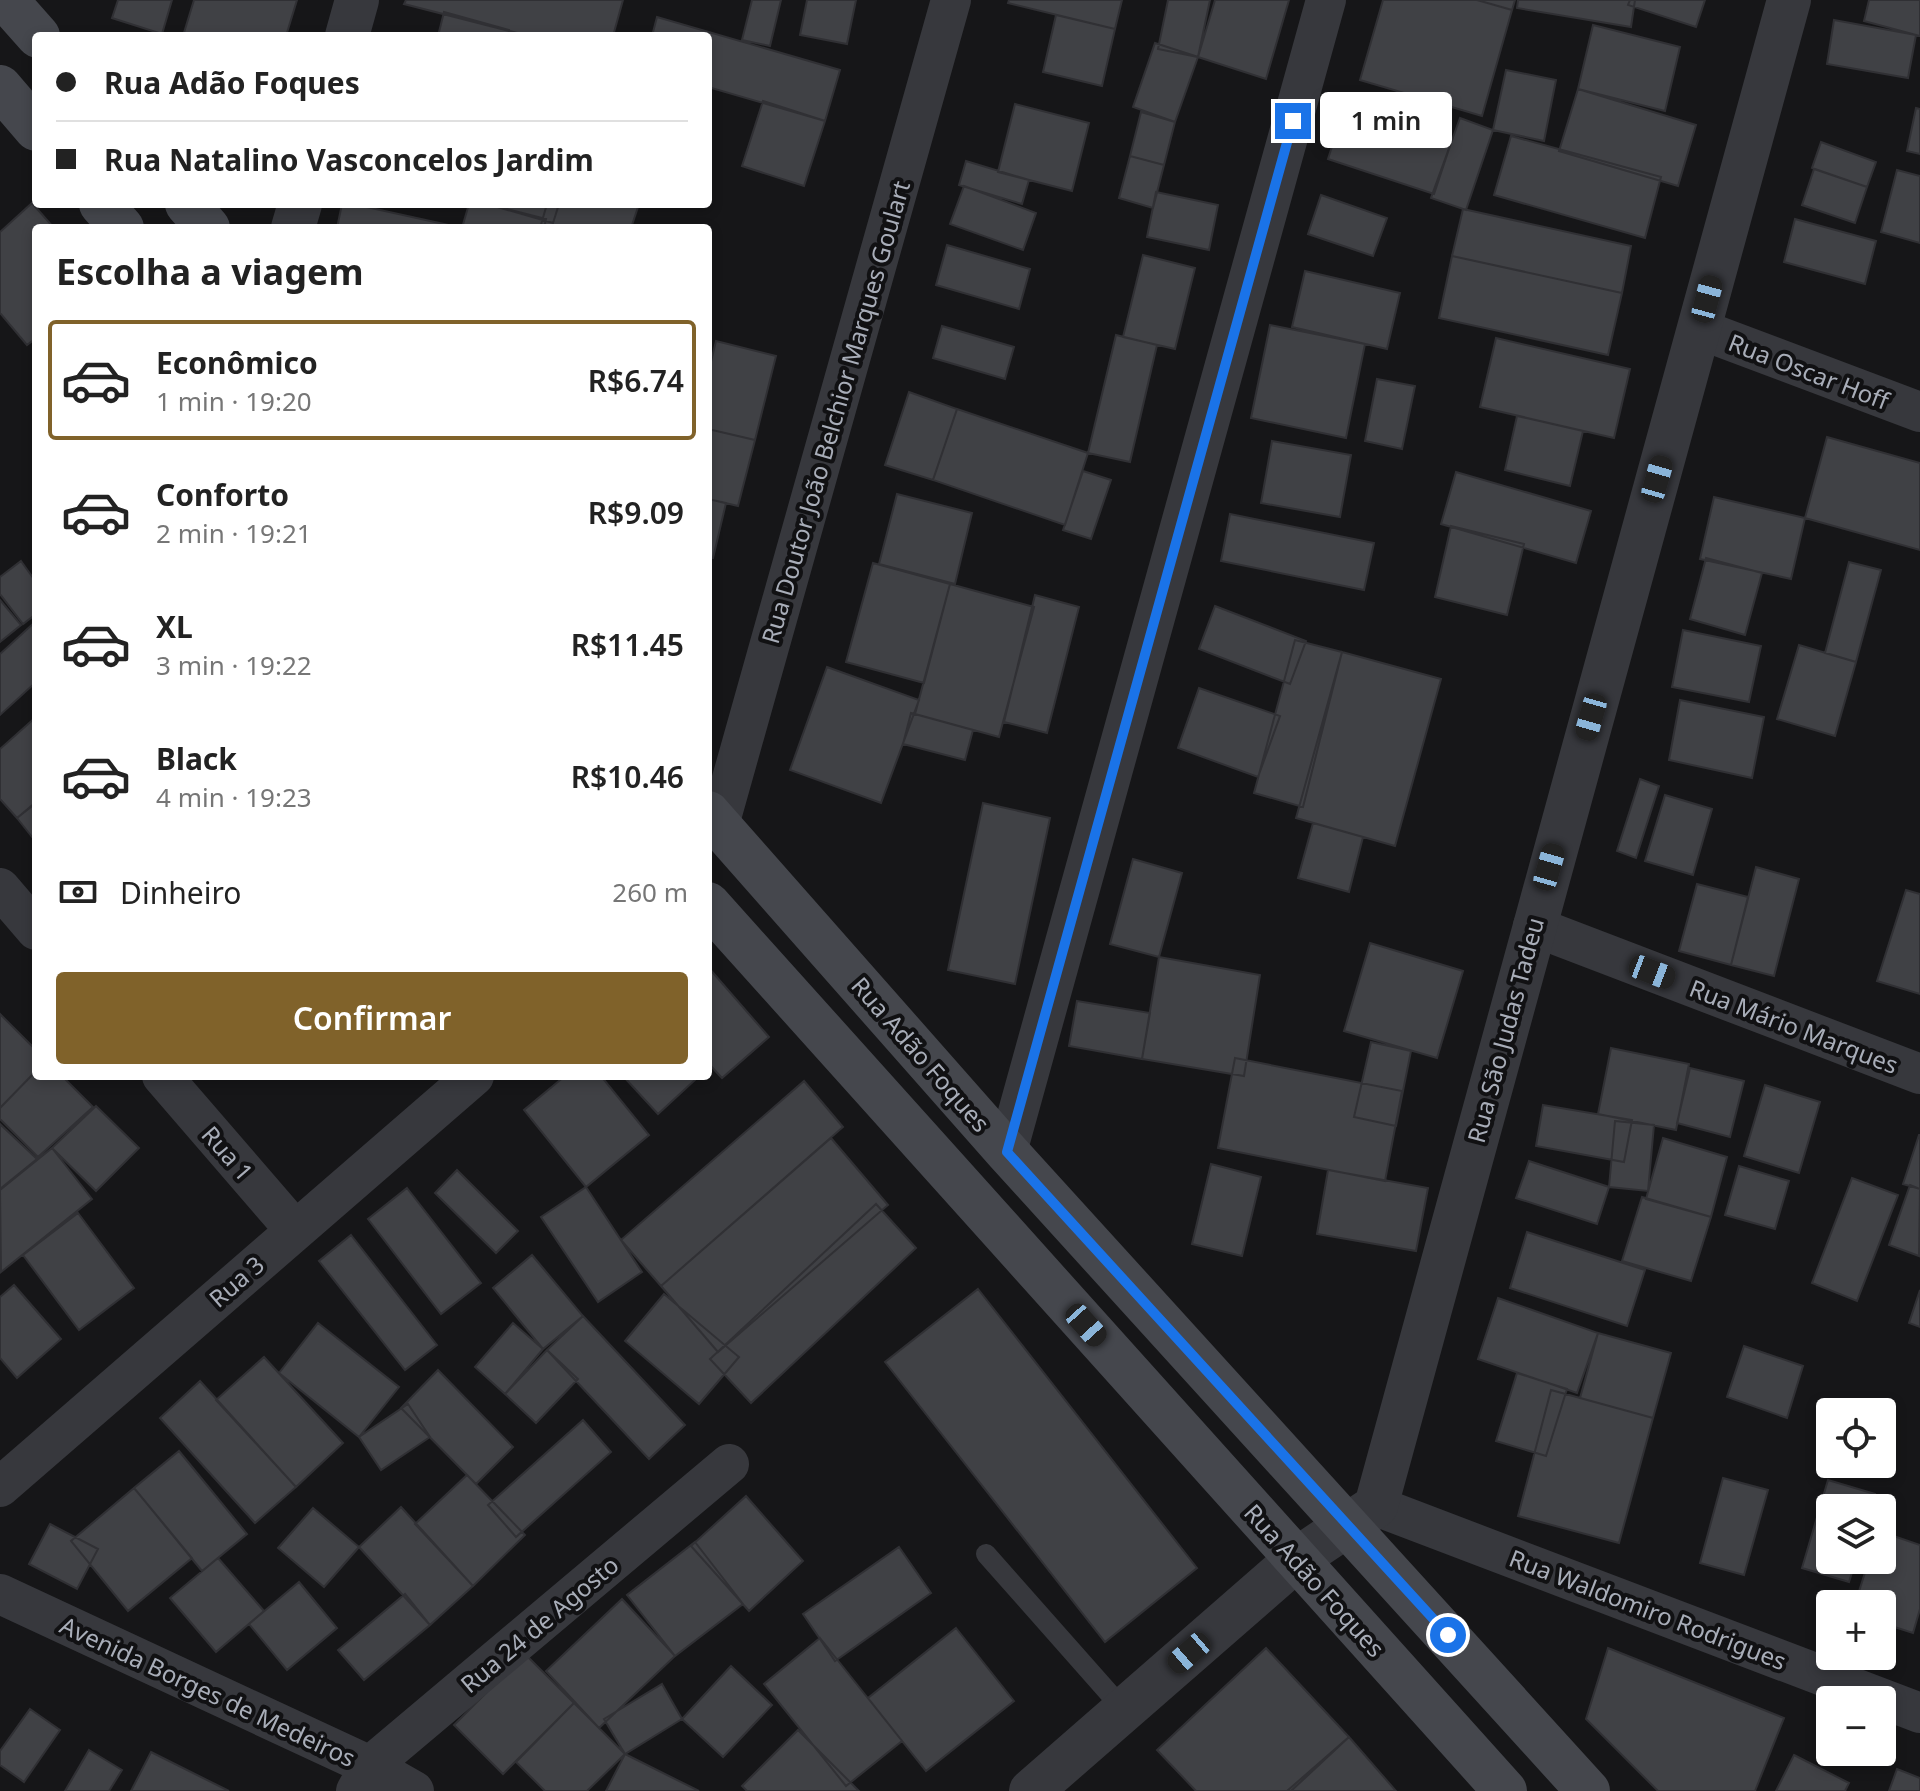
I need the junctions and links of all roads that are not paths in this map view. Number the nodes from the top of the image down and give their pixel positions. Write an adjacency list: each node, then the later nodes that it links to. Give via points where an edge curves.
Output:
1 (6, 0): 6 (main road)
2 (357, 0): 7 (street)
3 (951, 0): 16 (street, Rua Doutor João Belchior Marques Goulart)
4 (1326, 0): 24 (street)
5 (1789, 0): 14 (street, Rua São Judas Tadeu)
6 (34, 32)
7 (348, 32)
8 (0, 87): 9 (main road)
9 (32, 124)
10 (104, 208): 12 (main road)
11 (190, 208): 13 (main road)
12 (118, 224)
13 (204, 224)
14 (1699, 329): 15 (street, Rua Oscar Hoff); 20 (street, Rua São Judas Tadeu)
15 (1920, 412)
16 (713, 819): 24 (main road, Rua Adão Foques)
17 (0, 888): 19 (street)
18 (712, 908): 30 (main road, Rua Adão Foques)
19 (32, 925)
20 (1533, 926): 21 (street, Rua Mário Marques); 28 (street, Rua São Judas Tadeu)
21 (1920, 1074)
22 (165, 1080): 25 (street, Rua 1)
23 (469, 1080): 25 (street, Rua 3)
24 (1007, 1152): 28 (main road, Rua Adão Foques)
25 (295, 1230): 27 (street, Rua 3)
26 (729, 1464): 34 (street, Rua 24 de Agosto)
27 (0, 1487)
28 (1362, 1515): 30 (street); 33 (street, Rua Waldomiro Rodrigues); 38 (main road, Rua Adão Foques)
29 (986, 1554): 32 (lane)
30 (1297, 1559): 32 (street); 37 (main road, Rua Adão Foques)
31 (0, 1594): 34 (street, Avenida Borges de Medeiros)
32 (1124, 1710): 36 (street)
33 (1920, 1713)
34 (363, 1778): 35 (street, Avenida Borges de Medeiros)
35 (414, 1791)
36 (1031, 1791)
37 (1505, 1791)
38 (1588, 1791)

